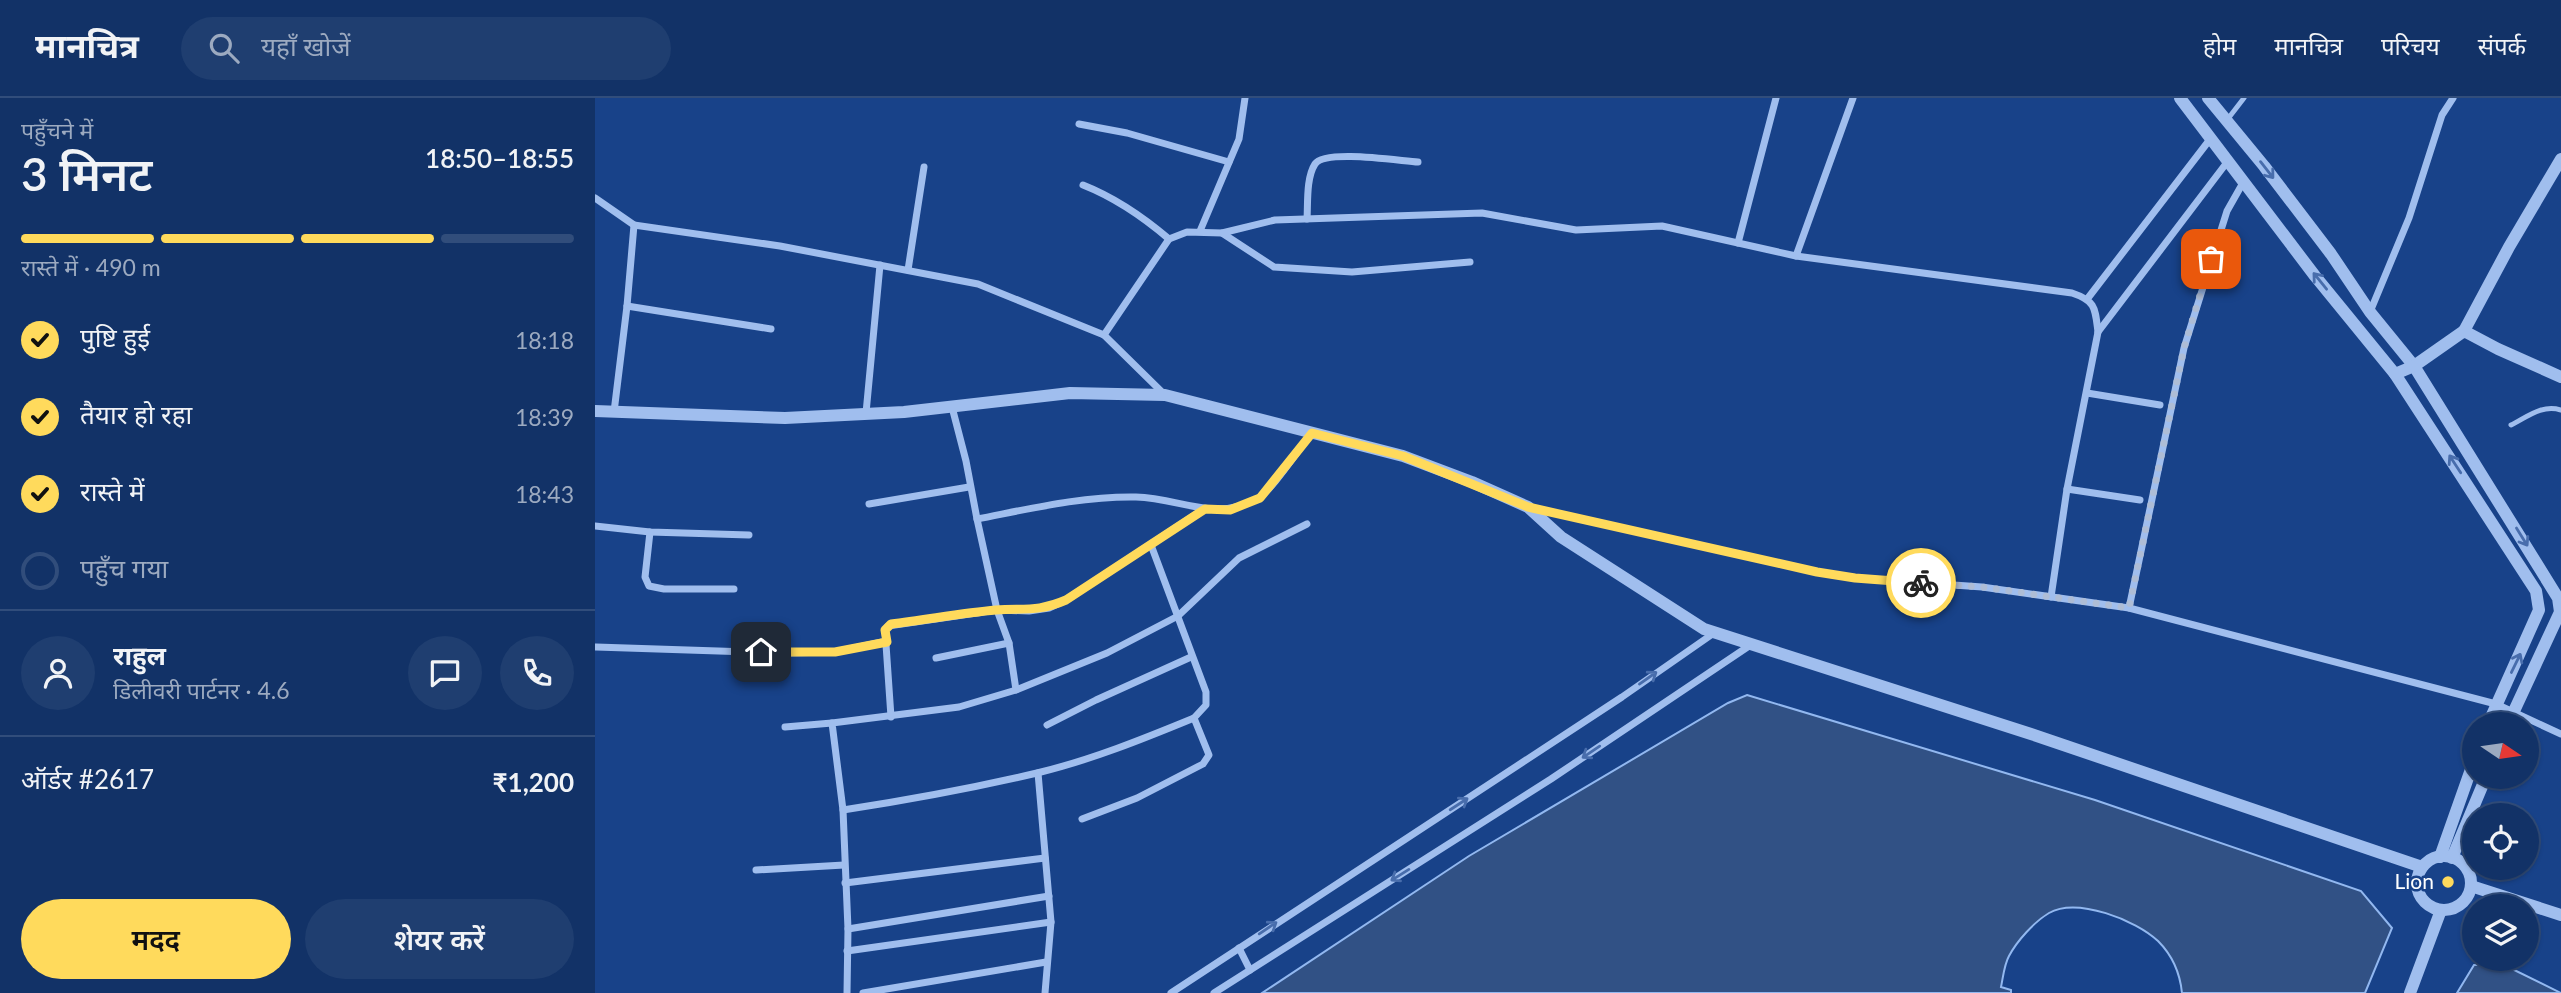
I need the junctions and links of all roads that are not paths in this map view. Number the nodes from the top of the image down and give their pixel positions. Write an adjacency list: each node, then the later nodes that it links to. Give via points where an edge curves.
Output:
1 (1245, 98): 14 (street, via 1239,139)
2 (1776, 98): 25 (street)
3 (1853, 98): 26 (street)
4 (2180, 98): 11 (street)
5 (2208, 98): 8 (street)
6 (2244, 98): 8 (lane)
7 (2453, 98): 32 (street, via 2442,115 2409,218)
8 (2227, 120): 10 (street)
9 (1079, 124): 14 (street)
10 (2240, 137): 12 (street); 32 (street, one-way to 32)
11 (2211, 138): 12 (street); 30 (street)
12 (2225, 156): 17 (street); 35 (street)
13 (2561, 159): 34 (street)
14 (1229, 162): 22 (street)
15 (1418, 162): 20 (street, via 1338,156 1321,159 1311,176)
16 (924, 167): 29 (street)
17 (2244, 181): 38 (street, one-way to 17); 64 (street, via 2227,211 2184,348)
18 (1083, 186): 24 (street, via 1135,211)
19 (595, 198): 21 (street)
20 (1307, 219): 23 (street, via 1263,222); 25 (street, via 1482,214 1576,230 1662,226)
21 (634, 225): 28 (street); 31 (street)
22 (1199, 232): 23 (street); 24 (street)
23 (1222, 233): 27 (street, via 1274,267 1352,272)
24 (1169, 239): 36 (street)
25 (1738, 243): 26 (street)
26 (1796, 256): 30 (street)
27 (1470, 262)
28 (880, 265): 29 (street); 47 (street)
29 (908, 270): 36 (street, via 978,284)
30 (2088, 298): 35 (street, via 2096,310)
31 (628, 306): 33 (street); 46 (street)
32 (2370, 312): 37 (street)
33 (771, 329)
34 (2464, 331): 37 (street); 39 (street)
35 (2098, 332): 40 (street)
36 (1104, 335): 41 (street)
37 (2414, 366): 38 (street); 66 (street, one-way to 66, via 2552,585)
38 (2395, 374): 76 (street, one-way to 38, via 2539,610 2536,591)
39 (2561, 377)
40 (2087, 393): 42 (street); 51 (street)
41 (1165, 395): 43 (street, via 1070,393); 49 (street)
42 (2160, 405)
43 (952, 407): 47 (street); 50 (street)
44 (2561, 410): 48 (lane, via 2542,409)
45 (595, 411): 46 (street)
46 (614, 412): 47 (street, via 785,418)
47 (866, 413)
48 (2511, 425)
49 (1312, 433): 54 (street, via 1403,456); 55 (street, via 1260,498 1230,510)
50 (969, 487): 53 (street); 56 (street)
51 (2067, 489): 52 (street); 63 (street)
52 (2140, 500)
53 (869, 504)
54 (1528, 507): 63 (street, via 1817,572); 68 (street, via 1561,537)
55 (1205, 509): 56 (street, via 1138,497 1078,500); 61 (street)
56 (977, 519): 65 (street)
57 (1307, 524): 67 (street, via 1239,558)
58 (595, 526): 59 (street)
59 (650, 532): 60 (street); 62 (street, via 645,576 649,586)
60 (749, 535)
61 (1151, 545): 65 (street, via 1049,608); 67 (street)
62 (734, 589)
63 (2051, 597): 64 (street)
64 (2129, 608): 76 (street)
65 (997, 610): 69 (street, via 891,624 885,630); 70 (street)
66 (2560, 613): 78 (street)
67 (1178, 616): 73 (street); 75 (street, via 1107,653)
68 (1714, 633): 71 (street); 103 (street, one-way to 68)
69 (887, 642): 72 (street, via 835,652 796,653); 79 (street)
70 (1009, 643): 74 (street); 75 (street)
71 (1749, 646): 94 (street, via 2031,734); 106 (street, one-way to 106, via 1551,779)
72 (596, 647)
73 (1191, 657): 80 (street, via 1206,692 1206,705); 83 (street)
74 (936, 658)
75 (1016, 690): 79 (street, via 960,708)
76 (2496, 704): 77 (street); 78 (street)
77 (2493, 712)
78 (2514, 712)
79 (891, 717): 81 (street)
80 (1194, 718): 86 (street); 90 (street, via 1209,755 1203,764)
81 (832, 723): 84 (street); 89 (street)
82 (2539, 724): 85 (street)
83 (1047, 725)
84 (785, 727)
85 (2561, 734)
86 (1038, 773): 89 (street); 92 (street)
87 (2466, 789): 91 (street)
88 (2480, 789): 91 (street)
89 (843, 810): 93 (street)
90 (1083, 819)
91 (2446, 857): 94 (street); 97 (street, via 2464,865)
92 (1045, 858): 96 (street); 98 (street)
93 (844, 865): 95 (street); 96 (street)
94 (2422, 867): 99 (street, via 2419,892 2431,907)
95 (755, 870)
96 (845, 883): 102 (street)
97 (2471, 886): 99 (street, via 2461,904); 100 (street)
98 (1049, 896): 101 (street); 102 (street)
99 (2441, 910): 112 (street)
100 (2561, 915)
101 (1051, 922): 104 (street); 105 (street)
102 (848, 929): 104 (street)
103 (1238, 948): 106 (street); 110 (street)
104 (847, 951): 108 (street)
105 (1046, 962): 107 (street); 109 (street)
106 (1250, 970): 111 (street)
107 (1042, 991)
108 (847, 993)
109 (863, 993)
110 (1171, 993)
111 (1214, 993)
112 (2410, 993)

